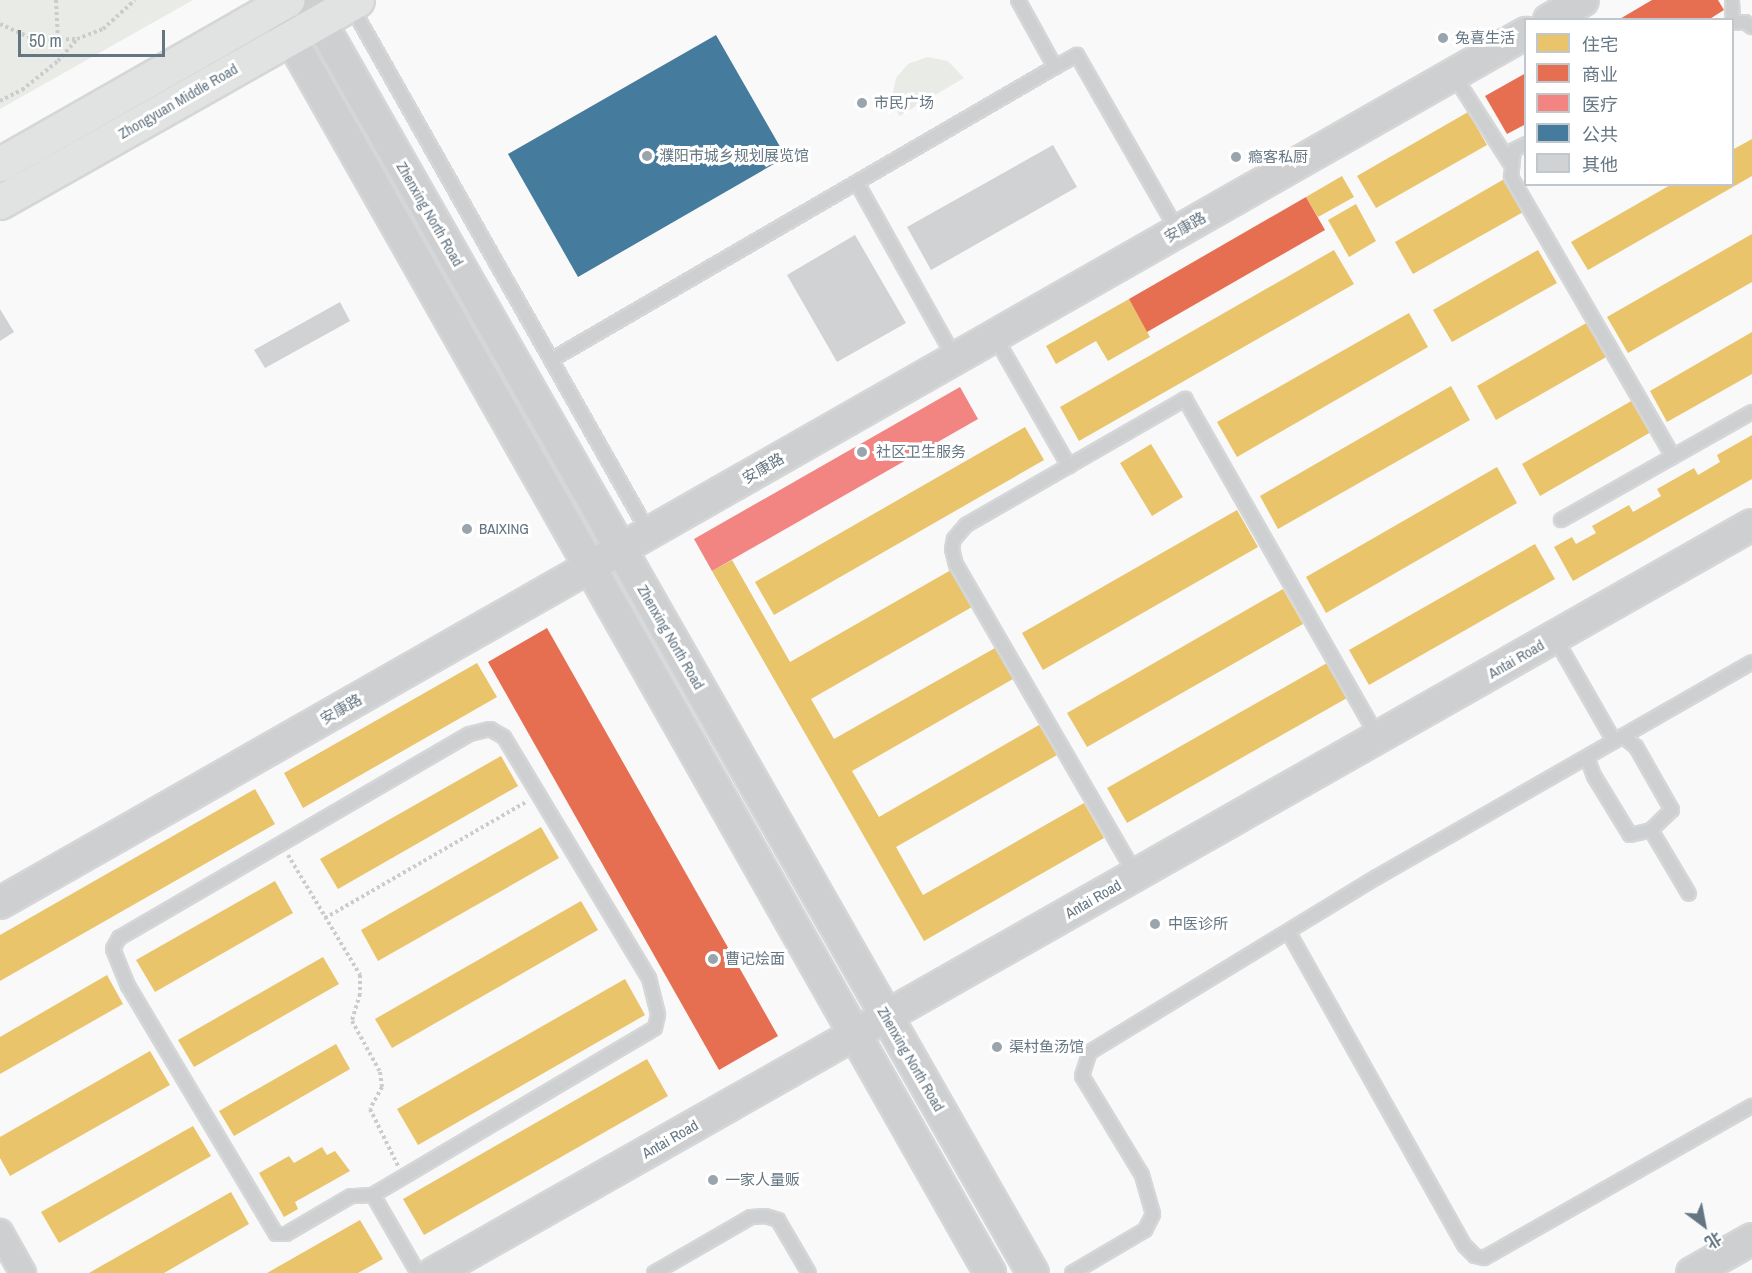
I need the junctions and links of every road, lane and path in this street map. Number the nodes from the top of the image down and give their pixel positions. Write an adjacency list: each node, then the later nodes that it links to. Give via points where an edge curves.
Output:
1 (56, 0): 17 (path)
2 (135, 0): 16 (path, via 103,29)
3 (1018, 0): 18 (lane)
4 (1583, 0): 9 (street)
5 (1732, 0): 10 (lane)
6 (354, 2): 8 (main road, Zhongyuan Middle Road); 29 (lane)
7 (276, 3): 15 (street); 23 (main road)
8 (314, 10): 15 (main road, Zhongyuan Middle Road); 36 (street, Zhenxing North Road)
9 (1552, 18)
10 (1733, 18)
11 (1734, 23): 13 (lane, via 1744,22)
12 (0, 24): 17 (path, via 36,39)
13 (1752, 27)
14 (1524, 34): 19 (street, 安康路)
15 (289, 38): 25 (main road, Zhongyuan Middle Road); 37 (street)
16 (77, 39): 17 (path); 20 (path, via 58,61)
17 (58, 41)
18 (1055, 67): 24 (lane); 26 (lane, via 1077,55)
19 (1452, 74): 22 (lane); 26 (street, 安康路)
20 (0, 101)
21 (1524, 145): 22 (lane, via 1514,150)
22 (1510, 163): 31 (lane, via 1511,177)
23 (0, 164)
24 (857, 183): 28 (lane); 29 (lane)
25 (0, 202)
26 (1178, 231): 27 (street, 安康路)
27 (994, 336): 28 (street, 安康路); 32 (lane)
28 (955, 358): 35 (street, 安康路)
29 (551, 360): 35 (lane)
30 (1752, 412): 31 (lane)
31 (1673, 457): 33 (lane)
32 (1069, 466): 40 (lane, via 1185,399); 46 (lane, via 966,525 954,539 952,549 956,565)
33 (1561, 520)
34 (1752, 525): 38 (street, Antai Road)
35 (649, 533): 36 (street, 安康路)
36 (621, 549): 37 (street, 安康路); 51 (street, Zhenxing North Road)
37 (587, 568): 48 (street, 安康路); 52 (street)
38 (1554, 637): 40 (street, Antai Road); 41 (lane)
39 (1752, 662): 41 (lane)
40 (1378, 737): 46 (street, Antai Road)
41 (1618, 739): 42 (lane); 44 (lane, via 1636,747 1672,810)
42 (1587, 757): 44 (lane, via 1594,776 1630,835); 50 (lane, via 1377,877)
43 (539, 795): 45 (lane, via 504,737 489,729 470,734); 49 (path); 54 (lane, via 648,978 658,1015 655,1028)
44 (1651, 830): 47 (lane)
45 (281, 844): 49 (path); 55 (lane, via 119,938 113,949 128,986 276,1234 286,1234 351,1196)
46 (1136, 874): 51 (street, Antai Road)
47 (1689, 894)
48 (0, 903)
49 (326, 918): 54 (path, via 360,975 360,994 352,1021 382,1079 370,1109 373,1122)
50 (1289, 933): 53 (lane, via 1465,1246 1475,1256 1485,1258); 65 (lane, via 1090,1052 1082,1076 1142,1176 1153,1214 1146,1230)
51 (887, 1016): 52 (street, Antai Road); 64 (street, Zhenxing North Road)
52 (854, 1035): 60 (street, Antai Road); 63 (street)
53 (1752, 1106)
54 (405, 1177): 55 (lane)
55 (373, 1195): 59 (lane)
56 (0, 1232): 58 (street)
57 (1752, 1239): 66 (street)
58 (23, 1273)
59 (418, 1273)
60 (434, 1273)
61 (654, 1273): 62 (lane, via 751,1216 778,1220)
62 (809, 1273)
63 (990, 1273)
64 (1033, 1273)
65 (1072, 1273)
66 (1692, 1273)

